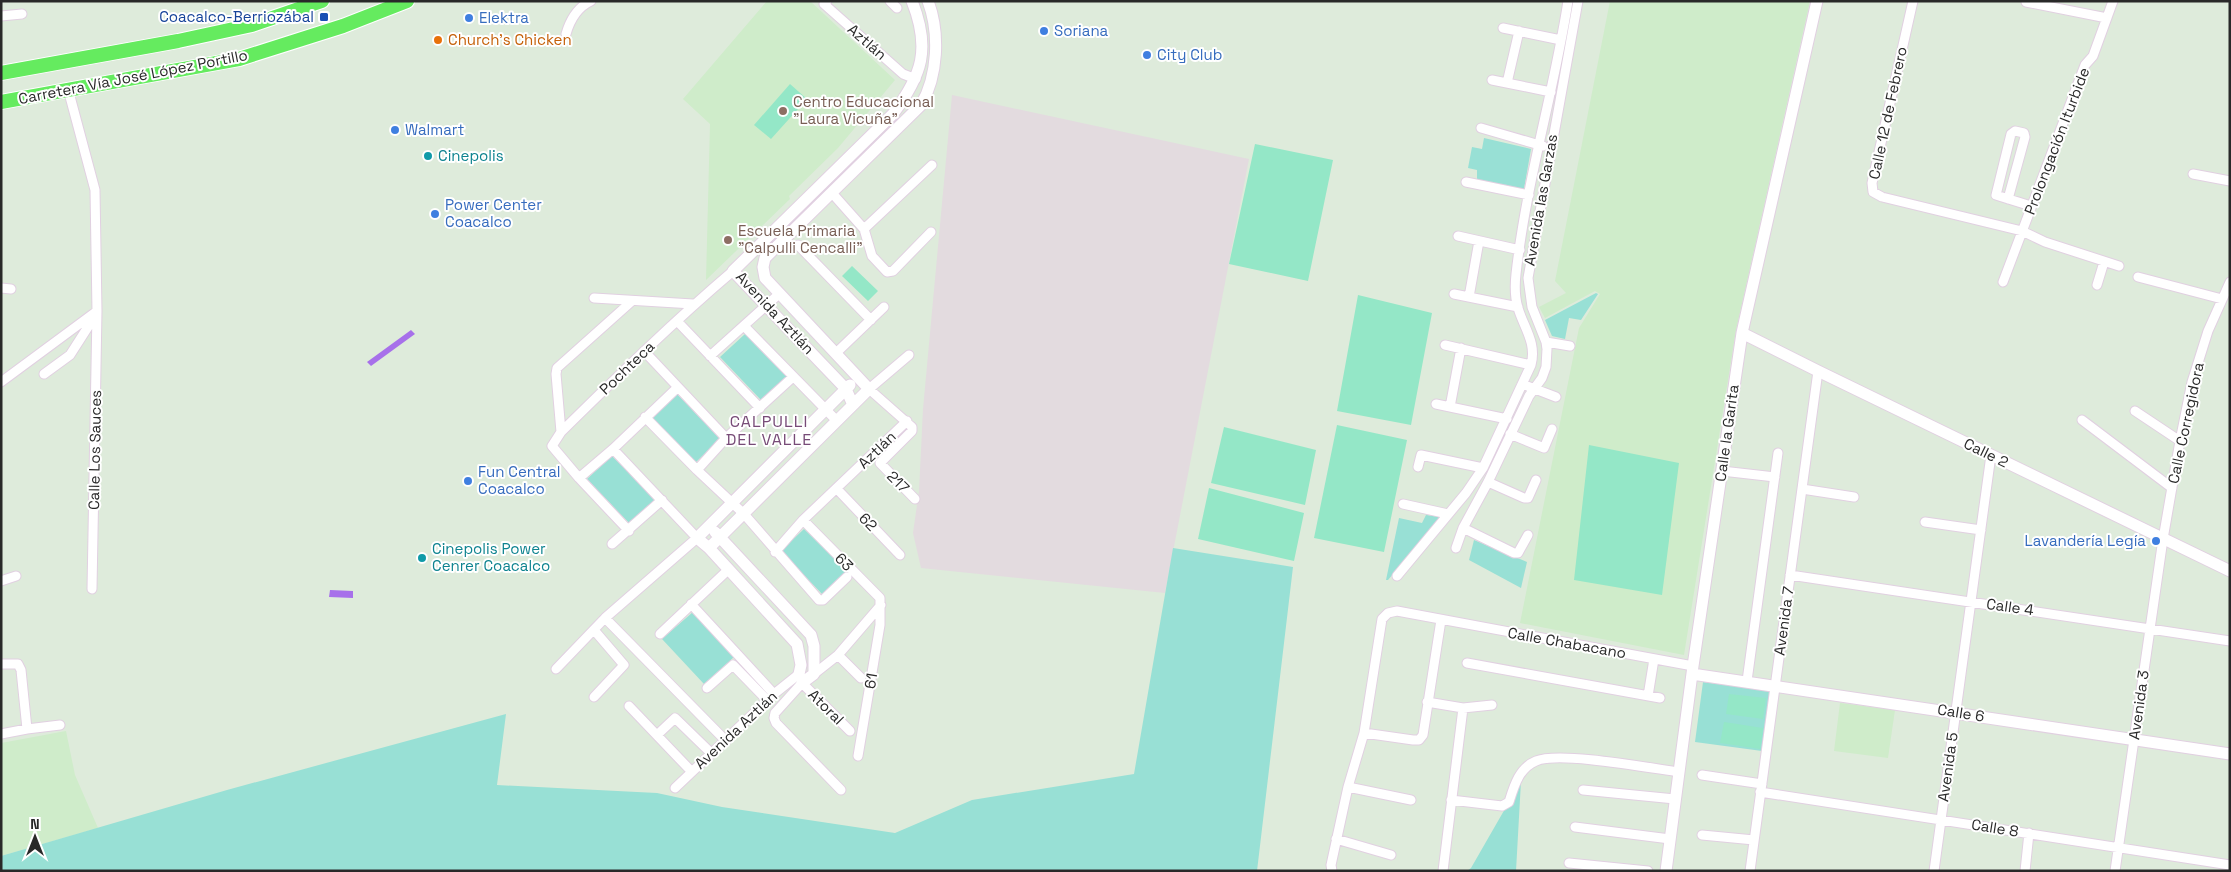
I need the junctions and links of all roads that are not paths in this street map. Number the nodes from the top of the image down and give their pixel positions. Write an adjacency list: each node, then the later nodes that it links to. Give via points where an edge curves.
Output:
1 (322, 1): 23 (main road, Carretera Vía José López Portillo, via 252,24 178,41)
2 (407, 1): 27 (main road, Carretera Vía José López Portillo, via 343,26 239,59)
3 (591, 1): 21 (street, via 583,5)
4 (827, 1): 24 (street, Aztlán, via 824,4 904,74)
5 (890, 1): 14 (street)
6 (912, 1): 24 (street, Avenida Aztlán, via 920,28 922,55)
7 (928, 1): 37 (street, Avenida Aztlán, via 934,25 935,54 929,92 921,106)
8 (1568, 1): 18 (street, Avenida las Garzas)
9 (1578, 1): 18 (street, Avenida las Garzas)
10 (1817, 1): 71 (street, Calle la Garita)
11 (1913, 1): 43 (street, Calle 12 de Febrero, via 1872,183 1873,192)
12 (2113, 1): 17 (street, Prolongación Iturbide)
13 (2026, 2): 17 (street)
14 (897, 8)
15 (22, 14): 16 (street)
16 (1, 16)
17 (2107, 18): 40 (street, Prolongación Iturbide, via 2093,56 2085,65)
18 (1569, 20): 22 (street, Avenida las Garzas); 32 (street, Avenida las Garzas)
19 (1503, 28): 20 (street)
20 (1519, 31): 22 (street); 26 (street)
21 (566, 34)
22 (1561, 40): 28 (street, Avenida las Garzas)
23 (1, 73)
24 (916, 78): 44 (street, Avenida Aztlán, via 893,114)
25 (1492, 80): 26 (street)
26 (1507, 83): 28 (street)
27 (68, 89): 29 (main road, Carretera Vía José López Portillo); 67 (street, Calle Los Sauces, via 95,190)
28 (1551, 92): 31 (street, Avenida las Garzas)
29 (1, 102)
30 (1481, 128): 31 (street)
31 (1539, 145): 32 (street); 38 (street, Avenida las Garzas)
32 (1551, 147): 72 (street, Avenida las Garzas, via 1528,278 1532,308)
33 (932, 165): 41 (street)
34 (2193, 174): 35 (street)
35 (2230, 181)
36 (1466, 182): 38 (street)
37 (832, 193): 41 (street); 48 (street, Avenida Aztlán)
38 (1529, 195): 49 (street, Avenida las Garzas)
39 (2008, 199): 39 (street, via 1996,195 2011,134 2016,131 2024,133 2025,137); 40 (street)
40 (2031, 206): 43 (street, Prolongación Iturbide)
41 (864, 229): 42 (street, via 872,256 887,272)
42 (931, 232)
43 (2022, 232): 50 (street); 54 (street, Prolongación Iturbide)
44 (768, 236): 48 (street); 52 (street, Avenida Aztlán)
45 (1458, 236): 46 (street)
46 (1479, 241): 49 (street); 59 (street)
47 (798, 245): 68 (street)
48 (777, 246): 57 (street, Avenida Aztlán, via 765,258 763,267 765,278)
49 (1520, 250): 66 (street, Avenida las Garzas, via 1516,276)
50 (2104, 262): 51 (street); 56 (street)
51 (2119, 266)
52 (733, 271): 63 (street, Pochteca); 64 (street, Avenida Aztlán)
53 (2138, 277): 61 (street)
54 (2003, 282)
55 (2230, 282): 61 (street, Calle Corregidora)
56 (2097, 285)
57 (779, 294): 64 (street); 77 (street, Avenida Aztlán)
58 (1454, 294): 59 (street)
59 (1469, 297): 66 (street)
60 (594, 298): 62 (street)
61 (2222, 299): 107 (street, Calle Corregidora, via 2192,382)
62 (632, 301): 63 (street); 104 (street, via 557,368)
63 (693, 304): 69 (street, Pochteca)
64 (765, 305): 70 (street); 88 (street, Avenida Aztlán)
65 (884, 307): 68 (street)
66 (1518, 307): 80 (street, Avenida las Garzas, via 1533,344)
67 (97, 311): 82 (street, via 70,355); 85 (street); 153 (street, Calle Los Sauces)
68 (871, 320): 77 (street)
69 (677, 321): 76 (street, Pochteca); 79 (street)
70 (744, 326): 79 (street); 83 (street)
71 (1742, 333): 81 (street, Calle 2); 114 (street, Calle la Garita)
72 (1546, 342): 74 (street); 90 (street, Avenida las Garzas, via 1546,367)
73 (1445, 345): 75 (street)
74 (1570, 346)
75 (1461, 348): 80 (street); 94 (street)
76 (644, 351): 87 (street); 104 (street, Pochteca)
77 (836, 353): 84 (street, Avenida Aztlán)
78 (909, 355): 89 (street)
79 (710, 356): 95 (street)
80 (1531, 365): 86 (street, Avenida las Garzas)
81 (1818, 372): 110 (street, Calle 2); 121 (street, Avenida 7)
82 (44, 374)
83 (794, 377): 95 (street); 96 (street)
84 (859, 377): 88 (street); 89 (street, Avenida Aztlán)
85 (1, 382)
86 (1522, 384): 90 (street); 99 (street, Avenida las Garzas)
87 (678, 386): 98 (street); 106 (street)
88 (846, 388): 93 (street, Avenida Aztlán); 96 (street)
89 (869, 389): 93 (street); 102 (street, Aztlán)
90 (1535, 389): 91 (street); 105 (street, Avenida las Garzas)
91 (1556, 397)
92 (1436, 404): 94 (street)
93 (853, 405): 101 (street)
94 (1450, 407): 99 (street)
95 (760, 408): 106 (street)
96 (825, 410): 101 (street); 127 (street)
97 (2135, 411): 107 (street)
98 (645, 417): 108 (street); 113 (street)
99 (1507, 419): 112 (street, Avenida las Garzas)
100 (2082, 420): 119 (street)
101 (837, 421): 129 (street)
102 (907, 421): 120 (street, Aztlán); 124 (street, 217, via 912,431 880,463)
103 (1552, 429): 105 (street, via 1544,448)
104 (561, 432): 116 (street, Pochteca, via 552,446)
105 (1510, 434): 118 (street, Avenida las Garzas)
106 (726, 438): 113 (street)
107 (2180, 441): 119 (street, Calle Corregidora)
108 (613, 449): 116 (street); 125 (street)
109 (1778, 453): 115 (street)
110 (1991, 455): 135 (street, Avenida 5); 140 (street, Calle 2)
111 (1418, 467): 112 (street, via 1421,454)
112 (1483, 468): 122 (street, Avenida las Garzas)
113 (697, 470): 127 (street)
114 (1722, 471): 115 (street); 168 (street, Calle la Garita)
115 (1775, 477): 172 (street)
116 (579, 478): 136 (street)
117 (1536, 480): 118 (street, via 1528,498)
118 (1488, 482): 126 (street, Avenida las Garzas)
119 (2172, 488): 140 (street, Calle Corregidora)
120 (837, 489): 131 (street, Aztlán); 145 (street, 62)
121 (1802, 489): 123 (street); 148 (street, Avenida 7)
122 (1466, 493): 126 (street); 130 (street)
123 (1854, 497)
124 (915, 499)
125 (662, 500): 136 (street); 139 (street)
126 (1477, 501): 134 (street)
127 (733, 502): 129 (street); 133 (street)
128 (1403, 504): 130 (street)
129 (744, 514): 138 (street); 144 (street)
130 (1448, 514): 150 (street)
131 (804, 520): 144 (street, Aztlán); 156 (street, 63, via 880,598)
132 (1925, 522): 135 (street)
133 (709, 526): 138 (street); 139 (street)
134 (1463, 528): 137 (street, via 1514,553 1521,550); 143 (street)
135 (1980, 530): 154 (street, Avenida 5)
136 (629, 531): 141 (street)
137 (1528, 535)
138 (720, 537): 142 (street); 169 (street, via 811,635)
139 (697, 538): 142 (street); 157 (street)
140 (2163, 539): 147 (street, Calle 2); 159 (street, Avenida 3)
141 (612, 544)
142 (709, 548): 146 (street)
143 (1456, 548)
144 (775, 552): 151 (street, via 821,601)
145 (900, 554)
146 (729, 569): 155 (street); 170 (street, via 797,644)
147 (2230, 571)
148 (1790, 575): 154 (street, Calle 4); 173 (street, Avenida 7)
149 (16, 576): 152 (street)
150 (1397, 576)
151 (847, 577)
152 (1, 581)
153 (92, 589)
154 (1971, 601): 159 (street, Calle 4); 184 (street, Avenida 5)
155 (691, 604): 161 (street); 175 (street)
156 (881, 605): 163 (street, Atoral); 195 (street, 61)
157 (605, 618): 160 (street); 192 (street)
158 (1441, 620): 164 (street, Calle Chabacano); 180 (street); 188 (street, Calle Chabacano, via 1396,611 1382,619)
159 (2150, 627): 162 (street, Calle 4); 191 (street, Avenida 3)
160 (594, 630): 167 (street); 177 (street, via 624,666)
161 (660, 634)
162 (2230, 641)
163 (838, 654): 169 (street, Atoral); 171 (street)
164 (1654, 659): 168 (street, Calle Chabacano); 176 (street)
165 (1467, 663): 176 (street)
166 (1, 664): 186 (street, via 18,664 21,670)
167 (556, 669)
168 (1692, 670): 172 (street, Calle 6); 197 (street, Calle la Garita)
169 (814, 674): 170 (street, Avenida Aztlán)
170 (800, 678): 175 (street, Avenida Aztlán); 187 (street, Atoral); 202 (street, via 774,718)
171 (861, 678)
172 (1747, 681): 173 (street, Calle 6)
173 (1775, 685): 184 (street, Calle 6); 201 (street, Avenida 7)
174 (707, 688): 179 (street, via 733,665)
175 (774, 694): 179 (street, Avenida Aztlán)
176 (1648, 696): 178 (street)
177 (594, 697)
178 (1660, 698)
179 (767, 700): 192 (street, Avenida Aztlán)
180 (1427, 702): 183 (street); 188 (street, via 1423,735 1419,740)
181 (1492, 705): 183 (street)
182 (630, 706): 190 (street)
183 (1463, 708): 206 (street)
184 (1956, 712): 191 (street, Calle 6); 207 (street, Avenida 5)
185 (60, 725): 186 (street)
186 (27, 729): 189 (street)
187 (850, 731)
188 (1364, 733): 199 (street)
189 (1, 734)
190 (657, 735): 193 (street, via 675,718); 196 (street)
191 (2134, 740): 194 (street, Calle 6); 214 (street, Avenida 3)
192 (726, 741): 193 (street, Avenida Aztlán)
193 (711, 753): 196 (street, Avenida Aztlán)
194 (2230, 754)
195 (858, 756)
196 (692, 772): 200 (street, Avenida Aztlán)
197 (1679, 772): 204 (street, Calle la Garita); 206 (street, via 1564,757 1536,761 1518,776 1509,802 1502,806)
198 (1702, 775): 201 (street, Calle 8)
199 (1348, 787): 205 (street); 211 (street)
200 (675, 788)
201 (1761, 788): 207 (street, Calle 8); 213 (street, Avenida 7)
202 (842, 790)
203 (1583, 790): 204 (street)
204 (1675, 799): 212 (street, Calle la Garita)
205 (1411, 800)
206 (1451, 800): 219 (street)
207 (1941, 820): 209 (street, Calle 8); 223 (street, Avenida 5)
208 (1575, 827): 212 (street)
209 (2029, 833): 214 (street, Calle 8); 224 (street)
210 (1702, 835): 213 (street)
211 (1336, 839): 215 (street); 218 (street)
212 (1670, 840): 221 (street, Calle la Garita)
213 (1754, 840): 222 (street, Avenida 7)
214 (2118, 846): 217 (street, Calle 8); 225 (street, Avenida 3)
215 (1391, 855)
216 (1569, 863): 220 (street)
217 (2230, 864)
218 (1332, 871)
219 (1443, 871)
220 (1648, 871)
221 (1666, 871)
222 (1750, 871)
223 (1934, 871)
224 (2025, 871)
225 (2115, 871)

